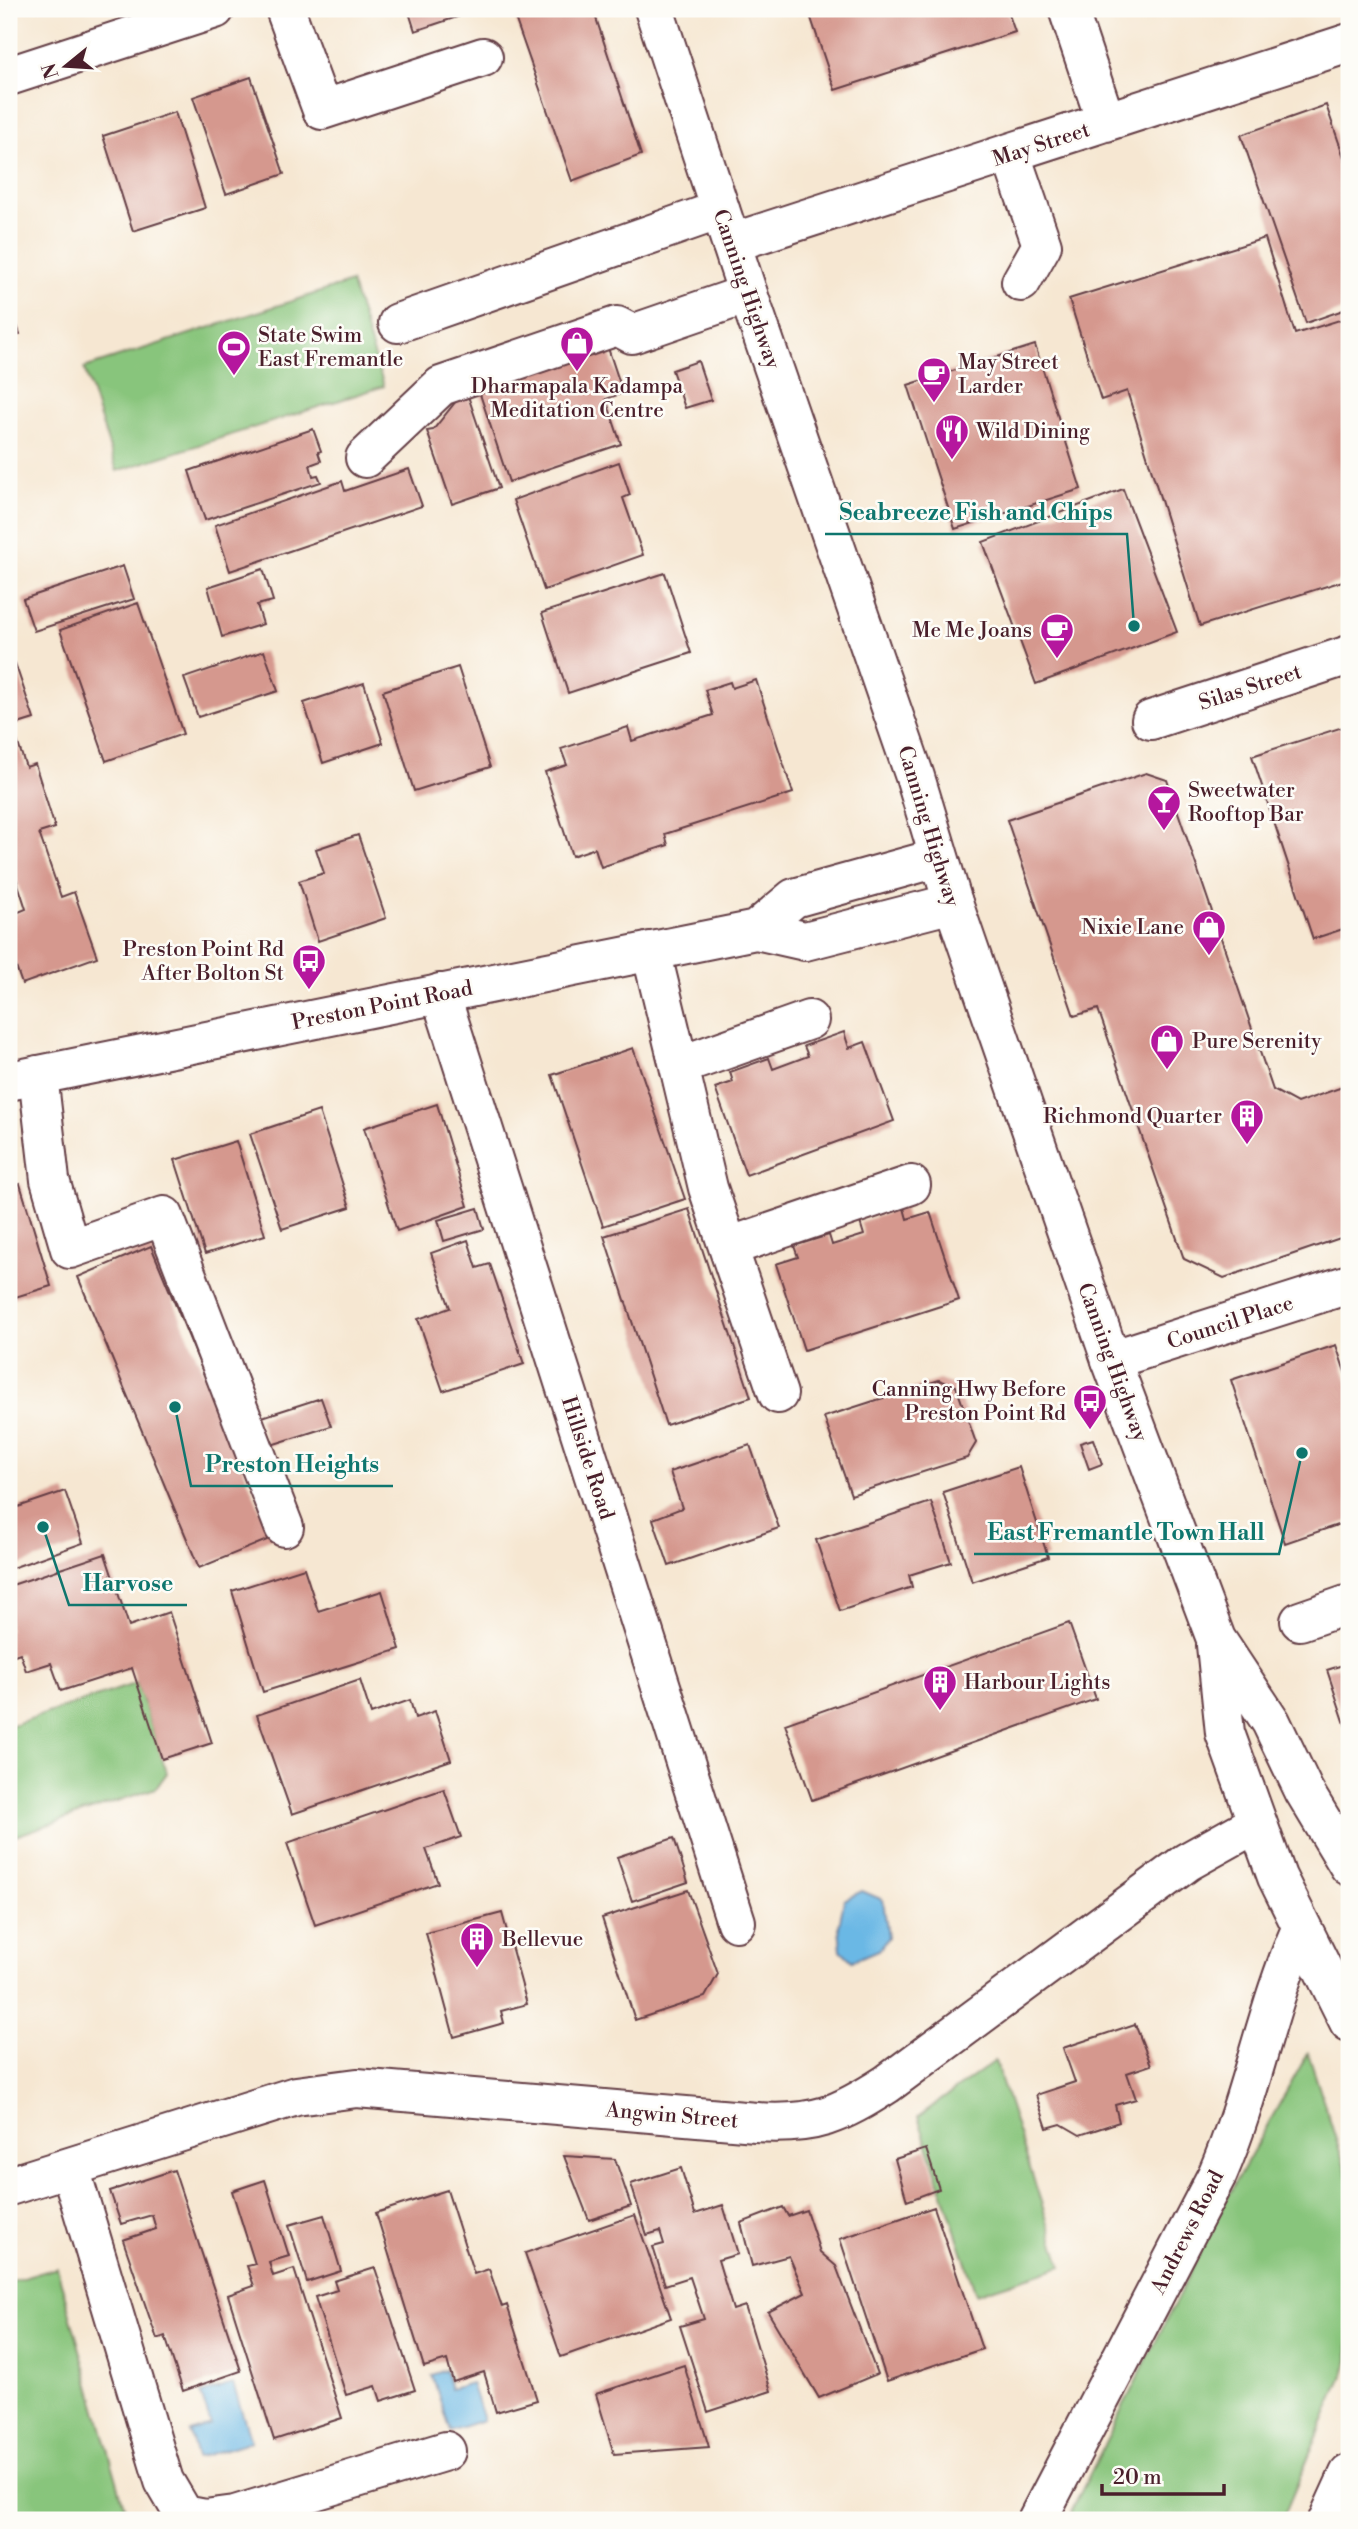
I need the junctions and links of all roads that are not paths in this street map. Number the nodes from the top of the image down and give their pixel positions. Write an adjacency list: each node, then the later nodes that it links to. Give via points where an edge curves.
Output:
1 (215, 9): 7 (main road)
2 (285, 9): 6 (main road, via 322,110)
3 (653, 9): 10 (main road, Canning Highway)
4 (1068, 9): 8 (main road)
5 (1349, 43): 8 (main road, May Street)
6 (483, 57)
7 (9, 76)
8 (1106, 122): 9 (main road, May Street)
9 (1011, 155): 10 (main road, May Street); 11 (main road, via 1051,242)
10 (726, 226): 12 (main road, Canning Highway); 13 (main road, May Street)
11 (1021, 282)
12 (748, 294): 14 (main road, via 632,334 617,326 440,386); 17 (main road, Canning Highway, via 915,777)
13 (398, 323)
14 (365, 458)
15 (1349, 655): 16 (main road, Silas Street)
16 (1151, 720)
17 (938, 858): 18 (main road, Canning Highway); 19 (main road, Preston Point Road, via 794,898)
18 (953, 903): 19 (main road, Preston Point Road, via 805,941); 28 (main road, Canning Highway)
19 (756, 930): 20 (main road, Preston Point Road)
20 (651, 951): 21 (main road, Preston Point Road); 23 (main road)
21 (440, 993): 24 (main road, Preston Point Road); 36 (main road, Hillside Road)
22 (809, 1020): 23 (main road)
23 (679, 1066): 26 (main road, via 708,1188)
24 (24, 1078): 30 (main road, via 70,1249 164,1216)
25 (911, 1185): 26 (main road)
26 (728, 1247): 29 (main road)
27 (1349, 1284): 28 (main road, Council Place)
28 (1111, 1360): 33 (main road, Canning Highway)
29 (778, 1394)
30 (284, 1527)
31 (1349, 1604): 32 (main road)
32 (1300, 1621)
33 (1216, 1639): 34 (main road, Canning Highway, via 1225,1733); 35 (main road, Canning Highway, via 1271,1722 1304,1791)
34 (1257, 1823): 37 (main road, Canning Highway); 39 (main road, Angwin Street, via 1187,1862 887,2084 820,2120 769,2123 357,2088 296,2096)
35 (1349, 1866)
36 (736, 1922)
37 (1301, 1929): 38 (main road, Canning Highway); 43 (main road, Andrews Road, via 1282,1972 1236,2131 1218,2173)
38 (1349, 2022)
39 (69, 2168): 40 (main road, Angwin Street); 41 (main road, via 164,2481 184,2515 235,2515)
40 (9, 2186)
41 (446, 2451)
42 (1349, 2474): 44 (main road)
43 (1037, 2520)
44 (1328, 2520)

